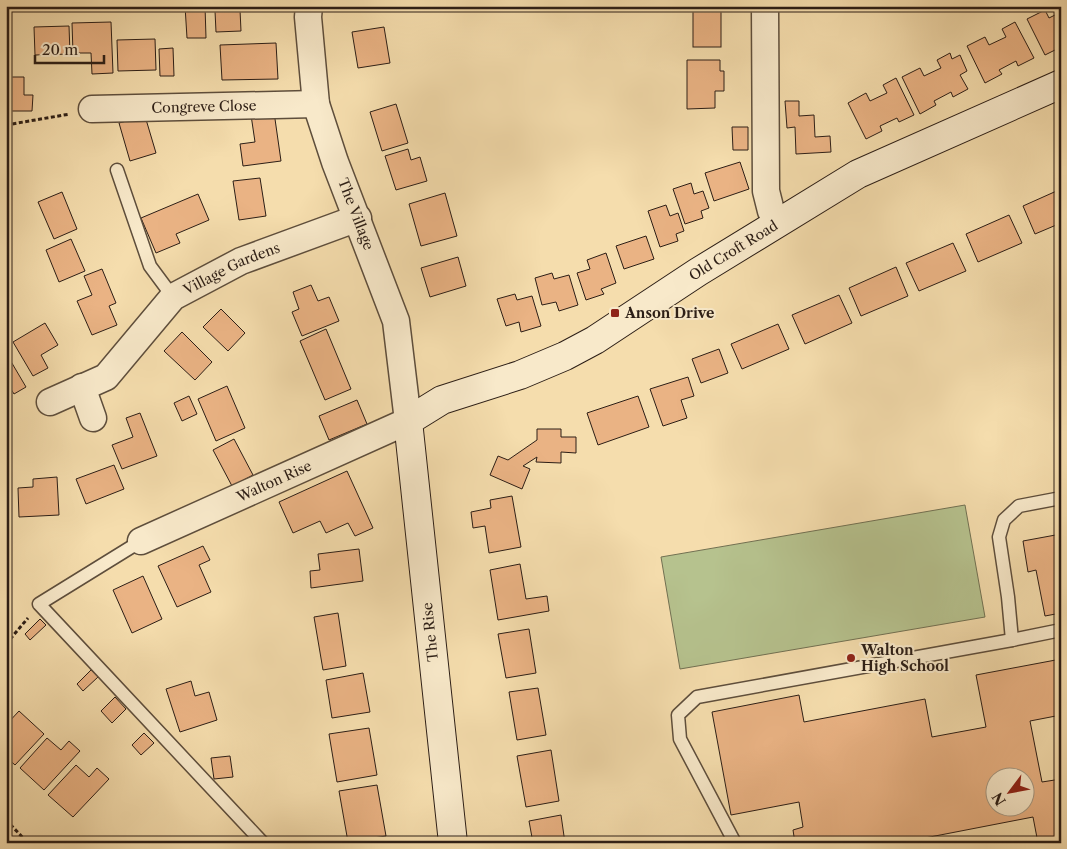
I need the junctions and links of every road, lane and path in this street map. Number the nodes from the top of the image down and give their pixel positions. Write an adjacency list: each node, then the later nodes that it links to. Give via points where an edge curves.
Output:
1 (309, 6): 4 (street, The Village)
2 (765, 6): 9 (street, via 766,190)
3 (1061, 84): 9 (street, Old Croft Road, via 858,174)
4 (316, 104): 5 (street, Congreve Close); 8 (street, The Village)
5 (92, 109): 6 (path)
6 (6, 125)
7 (117, 170): 10 (lane, via 150,266)
8 (358, 218): 10 (street, Village Gardens, via 242,261); 14 (street, The Village, via 396,321)
9 (777, 222): 14 (street, Old Croft Road, via 595,340 520,375 442,400)
10 (173, 297): 11 (street, Village Gardens, via 106,377)
11 (82, 387): 12 (street, Village Gardens); 13 (street)
12 (50, 402)
13 (93, 418)
14 (408, 421): 16 (street, Walton Rise); 24 (street, The Rise)
15 (1061, 498): 19 (lane, via 1019,506 1004,520 999,537)
16 (141, 541): 17 (lane)
17 (39, 604): 20 (path); 23 (lane)
18 (1061, 630): 19 (lane)
19 (1012, 640): 25 (lane, via 697,697 678,715 680,740)
20 (6, 644)
21 (6, 820): 22 (path)
22 (28, 843)
23 (264, 843)
24 (453, 843)
25 (735, 843)

